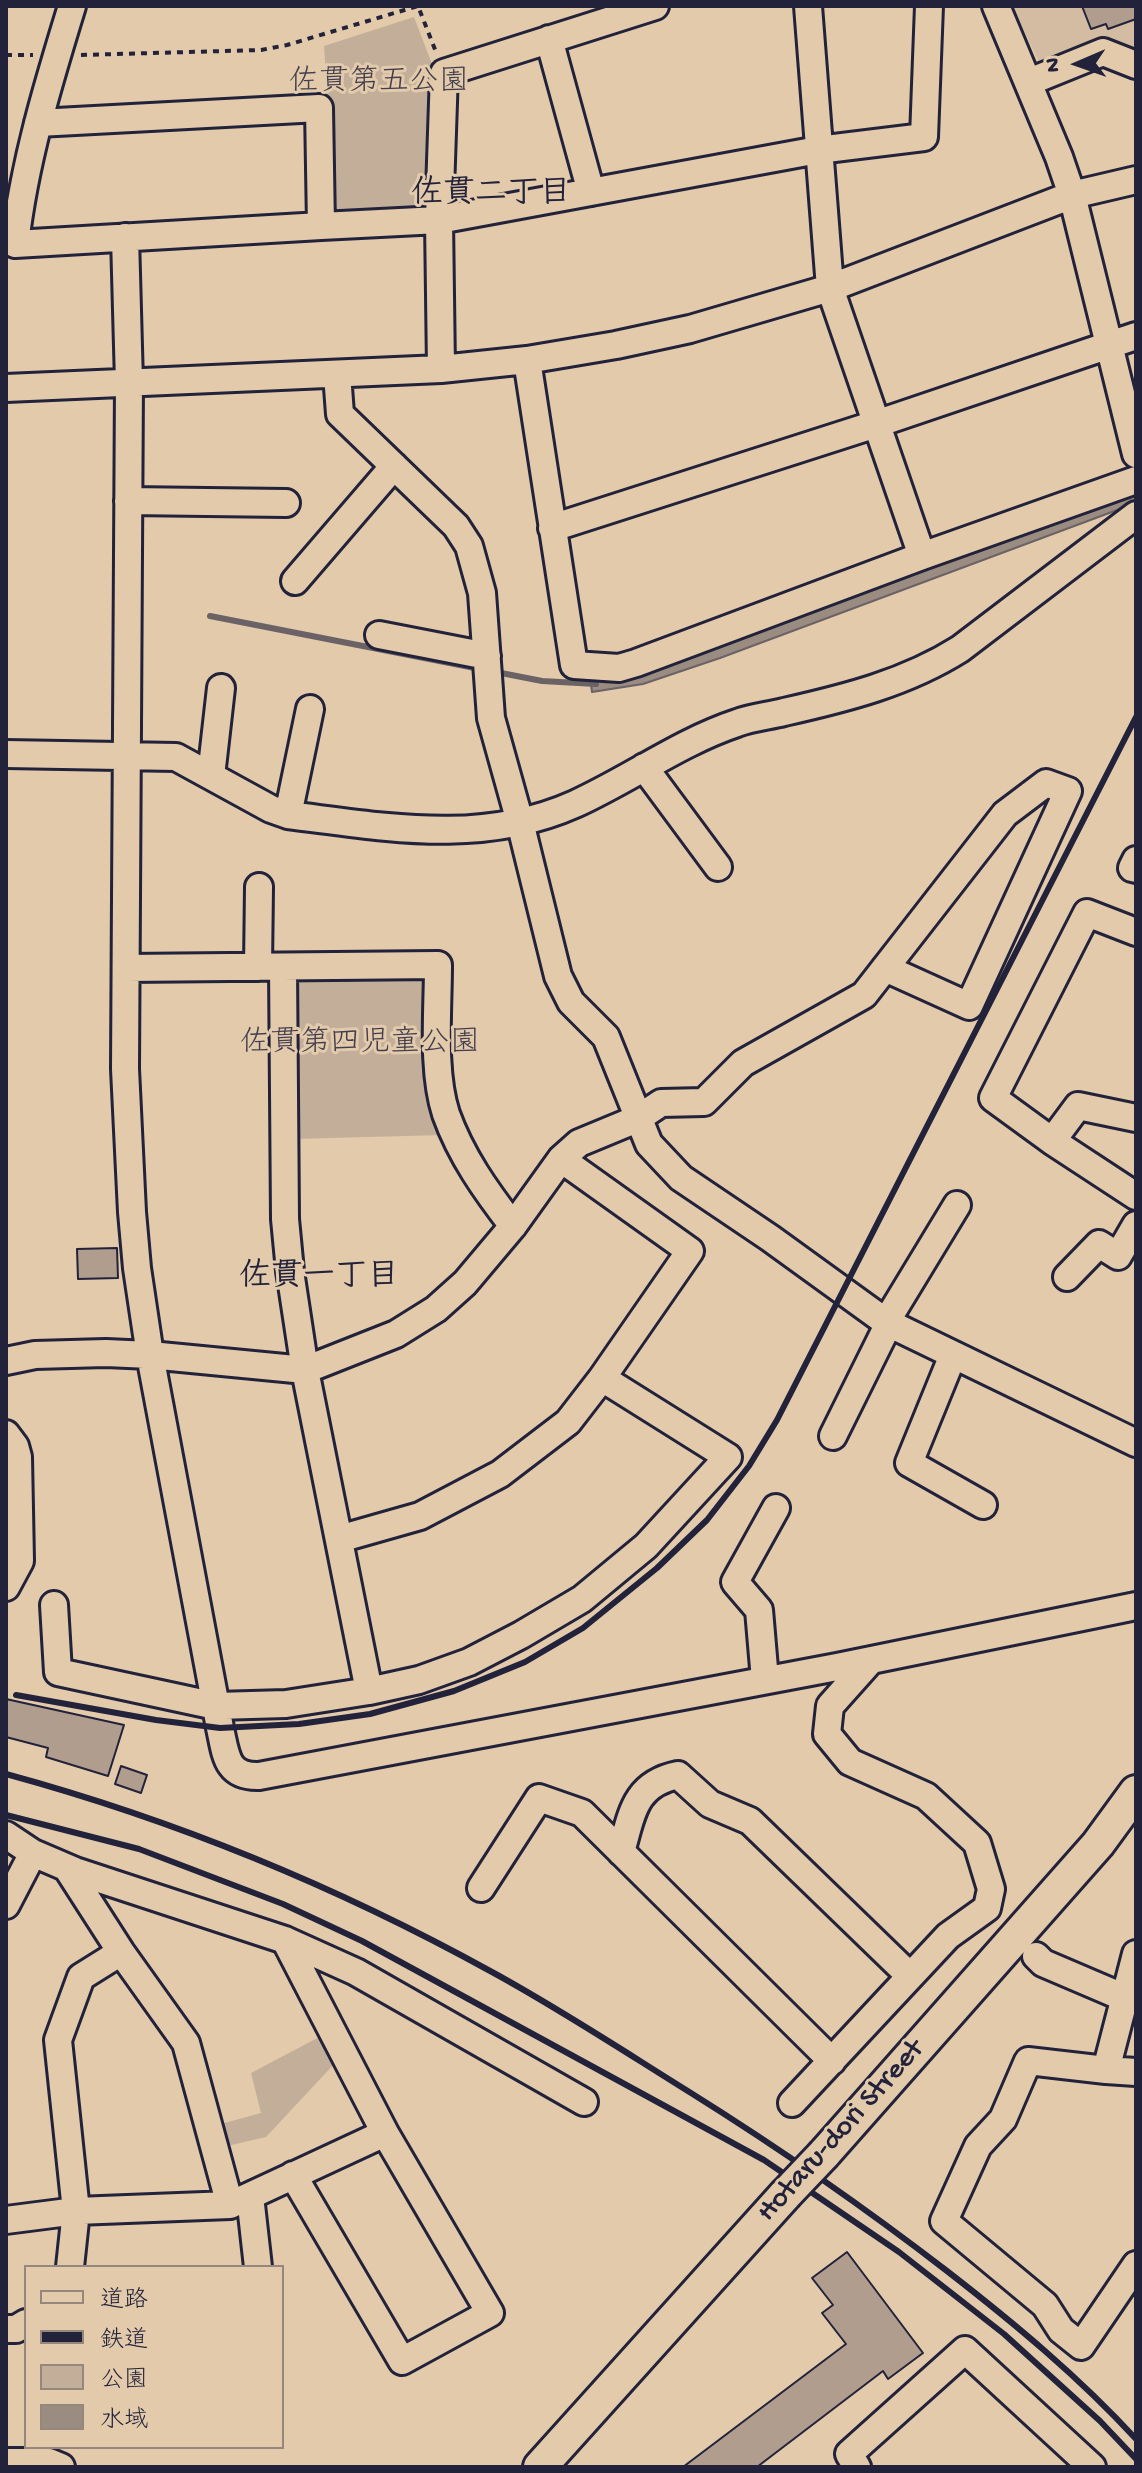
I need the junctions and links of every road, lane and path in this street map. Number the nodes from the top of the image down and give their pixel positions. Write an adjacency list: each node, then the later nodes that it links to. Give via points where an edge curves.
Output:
1 (72, 6): 9 (street)
2 (418, 6): 9 (path, via 261,50); 11 (path)
3 (655, 6): 7 (street)
4 (808, 6): 14 (street)
5 (929, 6): 14 (street, via 924,137)
6 (996, 6): 12 (street)
7 (549, 39): 11 (street); 16 (street)
8 (6, 55): 9 (path)
9 (57, 55): 13 (street)
10 (1136, 65): 12 (street, via 1103,52)
11 (444, 73): 18 (street)
12 (1029, 82): 17 (street)
13 (38, 123): 19 (street, via 319,108); 20 (street, via 15,244)
14 (818, 150): 16 (street); 21 (street)
15 (1136, 180): 17 (street)
16 (591, 192): 18 (street)
17 (1072, 195): 21 (street); 23 (street)
18 (439, 220): 19 (street); 25 (street)
19 (321, 226): 20 (street)
20 (125, 237): 27 (street)
21 (830, 288): 24 (street, via 690,329); 29 (street)
22 (1136, 336): 23 (street)
23 (1109, 346): 29 (street); 30 (street)
24 (527, 360): 25 (street); 36 (street)
25 (441, 369): 26 (street)
26 (337, 374): 27 (street); 31 (street, via 340,414)
27 (129, 383): 28 (street); 33 (street)
28 (6, 388)
29 (876, 424): 36 (street); 37 (street)
30 (1136, 454)
31 (394, 466): 38 (street); 40 (street, via 456,526 469,546 482,593)
32 (1136, 480): 37 (street)
33 (128, 501): 34 (street); 44 (street)
34 (286, 503)
35 (1136, 515): 45 (street, via 935,665 843,698 738,722)
36 (552, 528): 37 (street, via 574,665 619,668 636,663)
37 (922, 556)
38 (295, 581)
39 (379, 635): 40 (street)
40 (487, 656): 48 (street, via 491,718)
41 (221, 688): 46 (street)
42 (310, 709): 47 (street)
43 (6, 754): 44 (street)
44 (126, 755): 46 (street, via 176,757); 55 (street)
45 (644, 767): 48 (street, via 572,805); 50 (street)
46 (211, 776): 47 (street)
47 (288, 815): 48 (street, via 429,830 484,830)
48 (520, 822): 58 (street, via 558,976 571,1002 606,1037)
49 (1136, 860): 51 (street)
50 (718, 867)
51 (1136, 869)
52 (259, 887): 54 (street)
53 (1136, 932): 59 (street, via 1087,913 993,1098)
54 (270, 967): 55 (street); 64 (street, via 438,965 439,1073 445,1112 482,1186); 70 (street, via 285,1219)
55 (126, 968): 67 (street, via 131,1196)
56 (885, 968): 56 (street, via 1005,814 1046,783 1068,791 969,1006); 58 (street, via 864,995 743,1063 704,1102 661,1103)
57 (1136, 1118): 59 (street, via 1078,1106)
58 (637, 1119): 60 (street, via 579,1143); 66 (street, via 649,1144 681,1178)
59 (1052, 1141): 61 (street)
60 (561, 1159): 64 (street); 71 (street, via 690,1251)
61 (1136, 1196)
62 (957, 1205): 66 (street)
63 (1136, 1225): 65 (street, via 1118,1256 1099,1244)
64 (513, 1226): 70 (street, via 436,1309 396,1334)
65 (1067, 1277)
66 (887, 1323): 68 (street); 73 (street)
67 (150, 1355): 69 (street, via 35,1355); 70 (street); 84 (street)
68 (953, 1355): 74 (street); 75 (street, via 909,1463)
69 (6, 1361)
70 (305, 1370): 77 (street)
71 (602, 1378): 77 (street, via 568,1422 500,1474 420,1516); 83 (street, via 728,1457 646,1546 582,1599 469,1662)
72 (6, 1434): 78 (street, via 18,1457 20,1561)
73 (833, 1436)
74 (1136, 1443)
75 (983, 1505)
76 (776, 1508): 82 (street, via 735,1582 759,1610)
77 (339, 1539): 83 (street)
78 (6, 1587)
79 (54, 1605): 84 (street, via 58,1672)
80 (1136, 1606): 81 (street)
81 (871, 1660): 82 (street); 96 (street, via 830,1706 827,1734 850,1762 926,1796 977,1843 996,1916 948,1936)
82 (765, 1680): 84 (street, via 259,1776 237,1773 230,1764)
83 (369, 1691): 84 (street, via 286,1704)
84 (216, 1706)
85 (1136, 1792): 114 (main road, Hotaru-dori Street, bridge, via 1098,1844)
86 (6, 1835): 88 (street)
87 (621, 1852): 90 (street, via 582,1813 539,1798); 96 (street, via 637,1799 660,1778 678,1775 710,1804 750,1821); 98 (street)
88 (33, 1853): 89 (street); 91 (street)
89 (67, 1868): 92 (street); 93 (street)
90 (481, 1888)
91 (6, 1905)
92 (285, 1940): 101 (street, via 356,1972); 103 (street)
93 (121, 1952): 105 (street, via 186,2043); 106 (street, via 81,1977 58,2040)
94 (1136, 1954): 97 (street)
95 (1036, 1956): 97 (street)
96 (910, 1976): 98 (street)
97 (1125, 1998): 99 (street)
98 (832, 2061): 102 (street)
99 (1106, 2070): 100 (street); 110 (street, via 1028,2061 1003,2119 978,2146 944,2221 1045,2305 1061,2330 1081,2346)
100 (1136, 2072)
101 (584, 2102)
102 (792, 2103)
103 (385, 2133): 104 (street); 104 (street, via 490,2313 402,2361)
104 (293, 2175): 105 (street)
105 (240, 2200): 106 (street); 109 (street)
106 (76, 2211): 107 (street); 108 (street)
107 (6, 2220)
108 (70, 2265)
109 (257, 2265)
110 (1136, 2265)
111 (1083, 2459): 115 (street, via 965,2350 849,2454)
112 (6, 2462): 113 (street)
113 (61, 2467)
114 (540, 2467)
115 (857, 2467)

